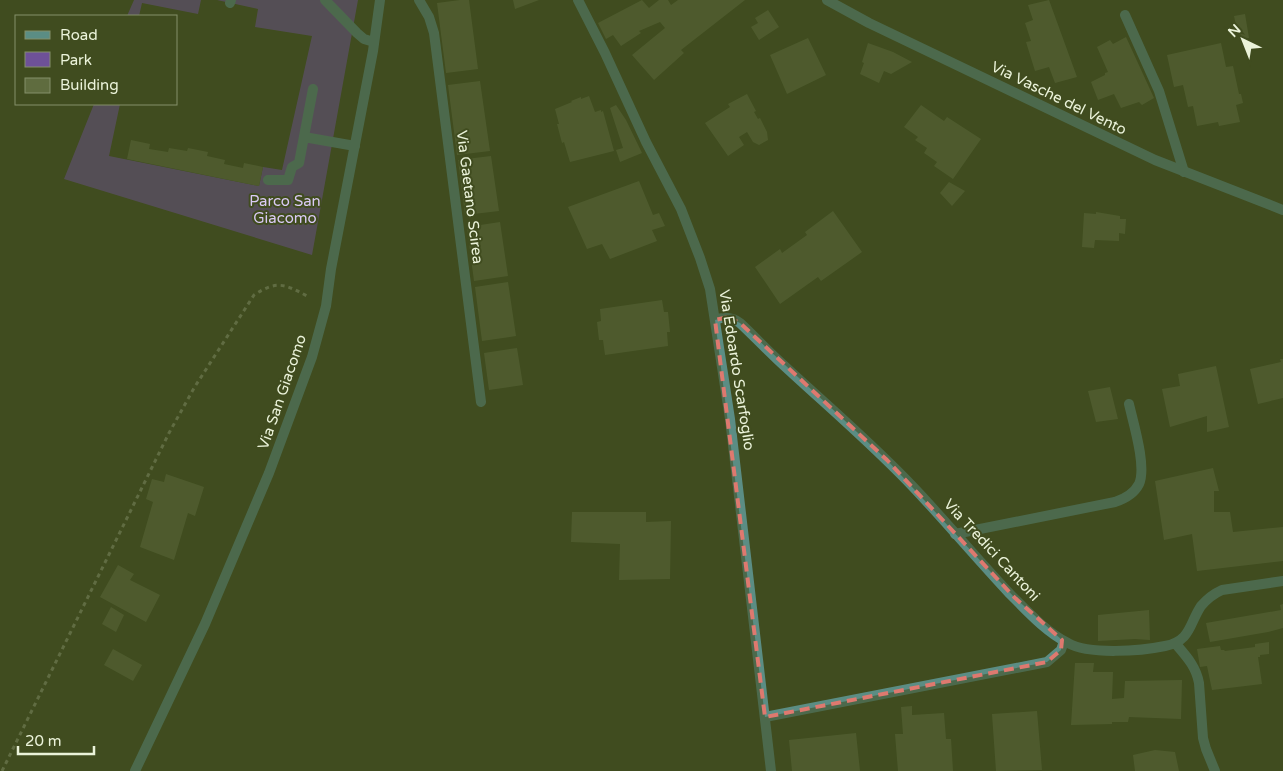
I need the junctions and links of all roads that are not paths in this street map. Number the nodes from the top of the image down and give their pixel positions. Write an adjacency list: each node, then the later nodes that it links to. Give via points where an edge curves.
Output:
1 (325, 0): 7 (street, via 357,34)
2 (380, 0): 7 (street, Via San Giacomo)
3 (419, 0): 15 (street, Via Gaetano Scirea, via 434,33)
4 (578, 0): 14 (street, Via Edoardo Scarfoglio, via 687,223 707,279)
5 (830, 1): 11 (street, Via Vasche del Vento, via 869,24)
6 (1126, 15): 11 (street, via 1159,91)
7 (374, 42): 10 (street, Via San Giacomo)
8 (313, 89): 9 (street)
9 (304, 137): 10 (street); 12 (street, via 299,163 292,167 288,180)
10 (355, 146): 22 (street, Via San Giacomo, via 326,306 312,358 269,473 205,624)
11 (1184, 172): 13 (street, Via Vasche del Vento)
12 (268, 180)
13 (1283, 210)
14 (715, 320): 17 (street, Via Tredici Cantoni, via 728,317 740,323 887,460); 21 (street, Via Edoardo Scarfoglio, via 730,418)
15 (482, 402)
16 (1130, 404): 17 (street, via 1141,471 1139,484 1131,494 1114,502)
17 (955, 534): 19 (street, Via Tredici Cantoni, via 1022,606)
18 (1283, 581): 20 (street, via 1214,594 1202,605 1187,633)
19 (1064, 641): 20 (street, Via Tredici Cantoni, via 1085,649 1117,651); 21 (street, via 1061,650 1047,662)
20 (1175, 643): 24 (street, via 1198,675 1203,738)
21 (765, 717): 23 (street, Via Edoardo Scarfoglio)
22 (135, 771)
23 (771, 771)
24 (1215, 771)

